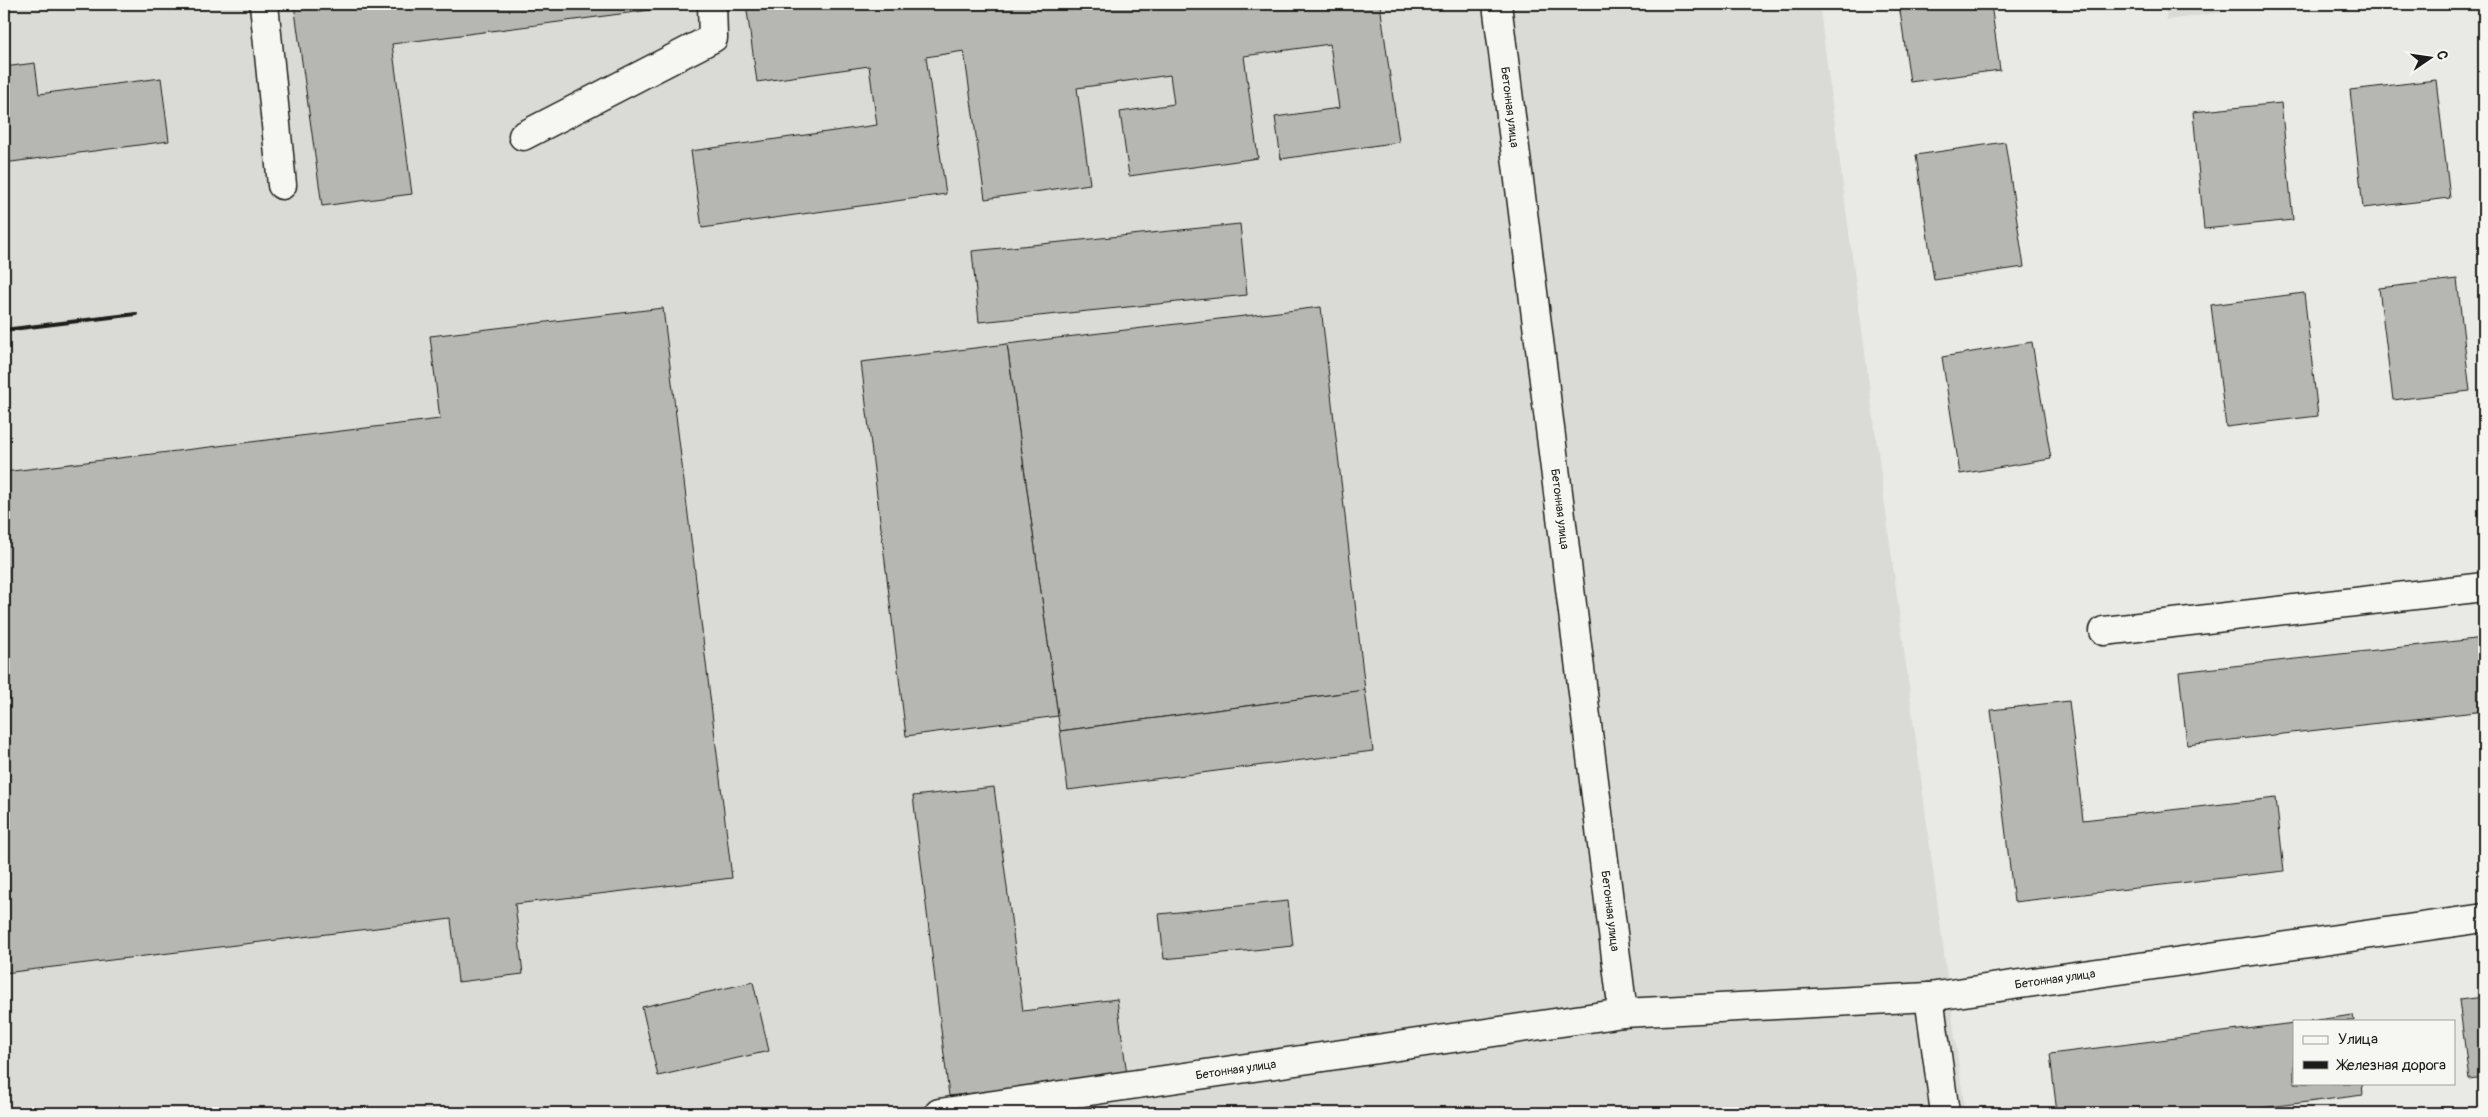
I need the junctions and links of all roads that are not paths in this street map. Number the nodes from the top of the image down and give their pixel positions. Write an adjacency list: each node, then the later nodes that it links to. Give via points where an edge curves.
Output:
1 (264, 4): 5 (street)
2 (712, 4): 4 (street, via 713,38)
3 (1497, 4): 10 (street, Бетонная улица)
4 (523, 136)
5 (282, 185)
6 (2484, 587): 7 (street)
7 (2104, 631)
8 (2484, 918): 9 (street, Бетонная улица)
9 (1929, 997): 10 (street, Бетонная улица); 12 (street)
10 (1623, 1013): 11 (street, Бетонная улица)
11 (939, 1113)
12 (1945, 1113)

